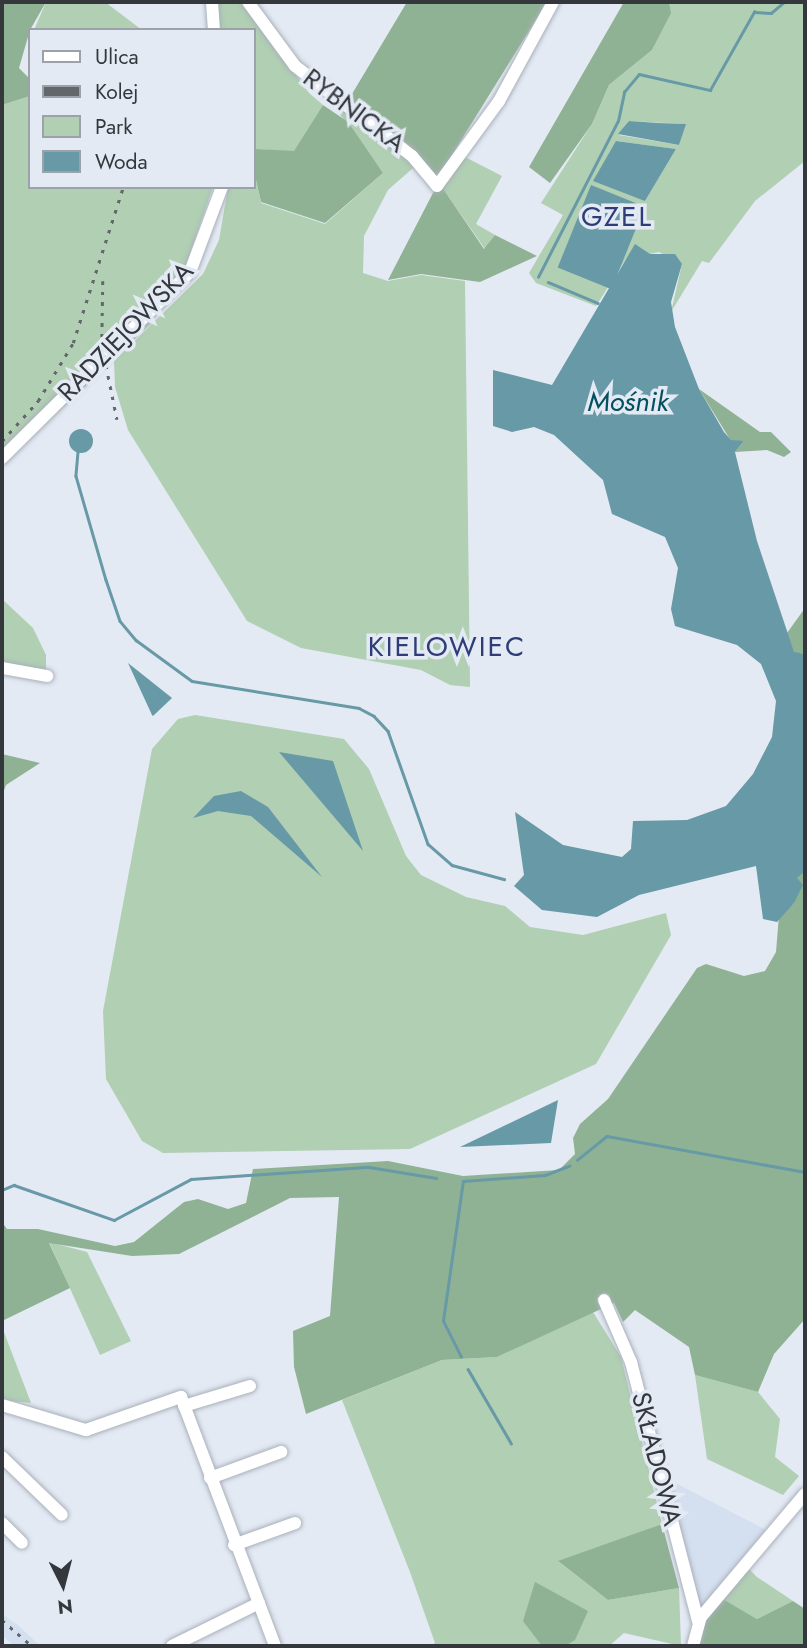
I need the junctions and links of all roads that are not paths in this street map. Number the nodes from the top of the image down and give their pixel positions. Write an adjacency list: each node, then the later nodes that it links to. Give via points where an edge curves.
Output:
1 (212, 2): 4 (street)
2 (248, 2): 3 (street, RYBNICKA, via 303,73 387,134 420,162 437,186 499,101)
3 (553, 2)
4 (214, 28)
5 (221, 189): 6 (street, RADZIEJOWSKA, via 190,272)
6 (2, 458)
7 (2, 668): 8 (street)
8 (47, 676)
9 (604, 1300): 23 (street, SKŁADOWA, via 631,1362)
10 (250, 1386): 12 (street)
11 (2, 1405): 12 (street, via 81,1430 181,1397)
12 (184, 1406): 15 (street)
13 (281, 1452): 15 (street)
14 (2, 1457): 17 (street)
15 (210, 1478): 21 (street)
16 (805, 1494): 23 (street)
17 (62, 1515)
18 (2, 1523): 20 (street)
19 (295, 1523): 21 (street)
20 (22, 1543)
21 (234, 1545): 22 (street)
22 (259, 1603): 24 (street); 25 (street)
23 (698, 1621): 26 (street)
24 (177, 1645)
25 (275, 1646)
26 (693, 1646)

